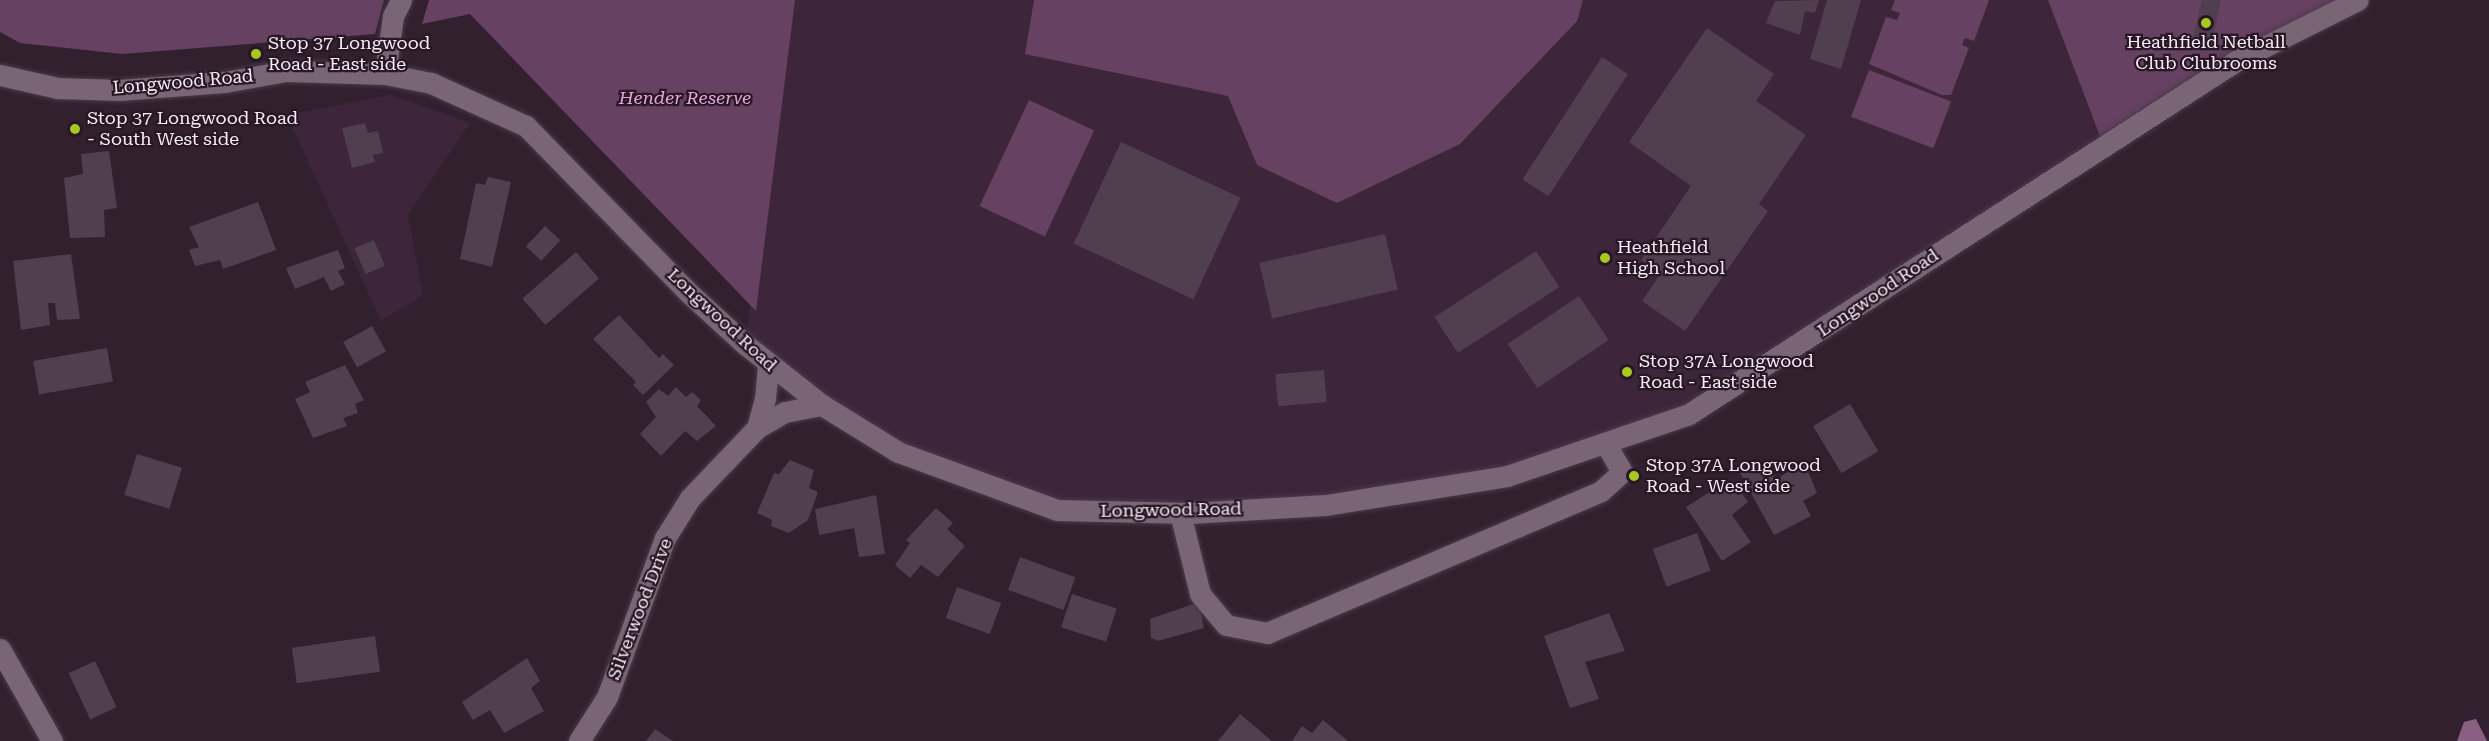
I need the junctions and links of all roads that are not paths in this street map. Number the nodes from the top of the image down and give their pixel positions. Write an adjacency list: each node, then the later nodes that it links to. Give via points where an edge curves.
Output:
1 (401, 0): 3 (street, via 393,16)
2 (2358, 0): 8 (street, Longwood Road, via 2235,61 1737,386 1689,414)
3 (385, 74): 4 (street, Longwood Road, via 286,71 225,82 119,90 57,88); 5 (street, Longwood Road, via 430,83 526,126 689,293)
4 (0, 75)
5 (768, 364): 6 (street, Longwood Road); 7 (street, Silverwood Drive)
6 (822, 405): 7 (street, Silverwood Drive, via 785,412); 9 (street, Longwood Road, via 898,452 1057,510)
7 (757, 428): 12 (street, Silverwood Drive, via 690,498 664,538 607,697)
8 (1606, 444): 9 (street, Longwood Road, via 1507,476 1326,505); 9 (street, via 1622,472 1601,491 1267,633 1226,626 1200,594)
9 (1180, 513)
10 (0, 649): 11 (street)
11 (52, 741)
12 (579, 741)

